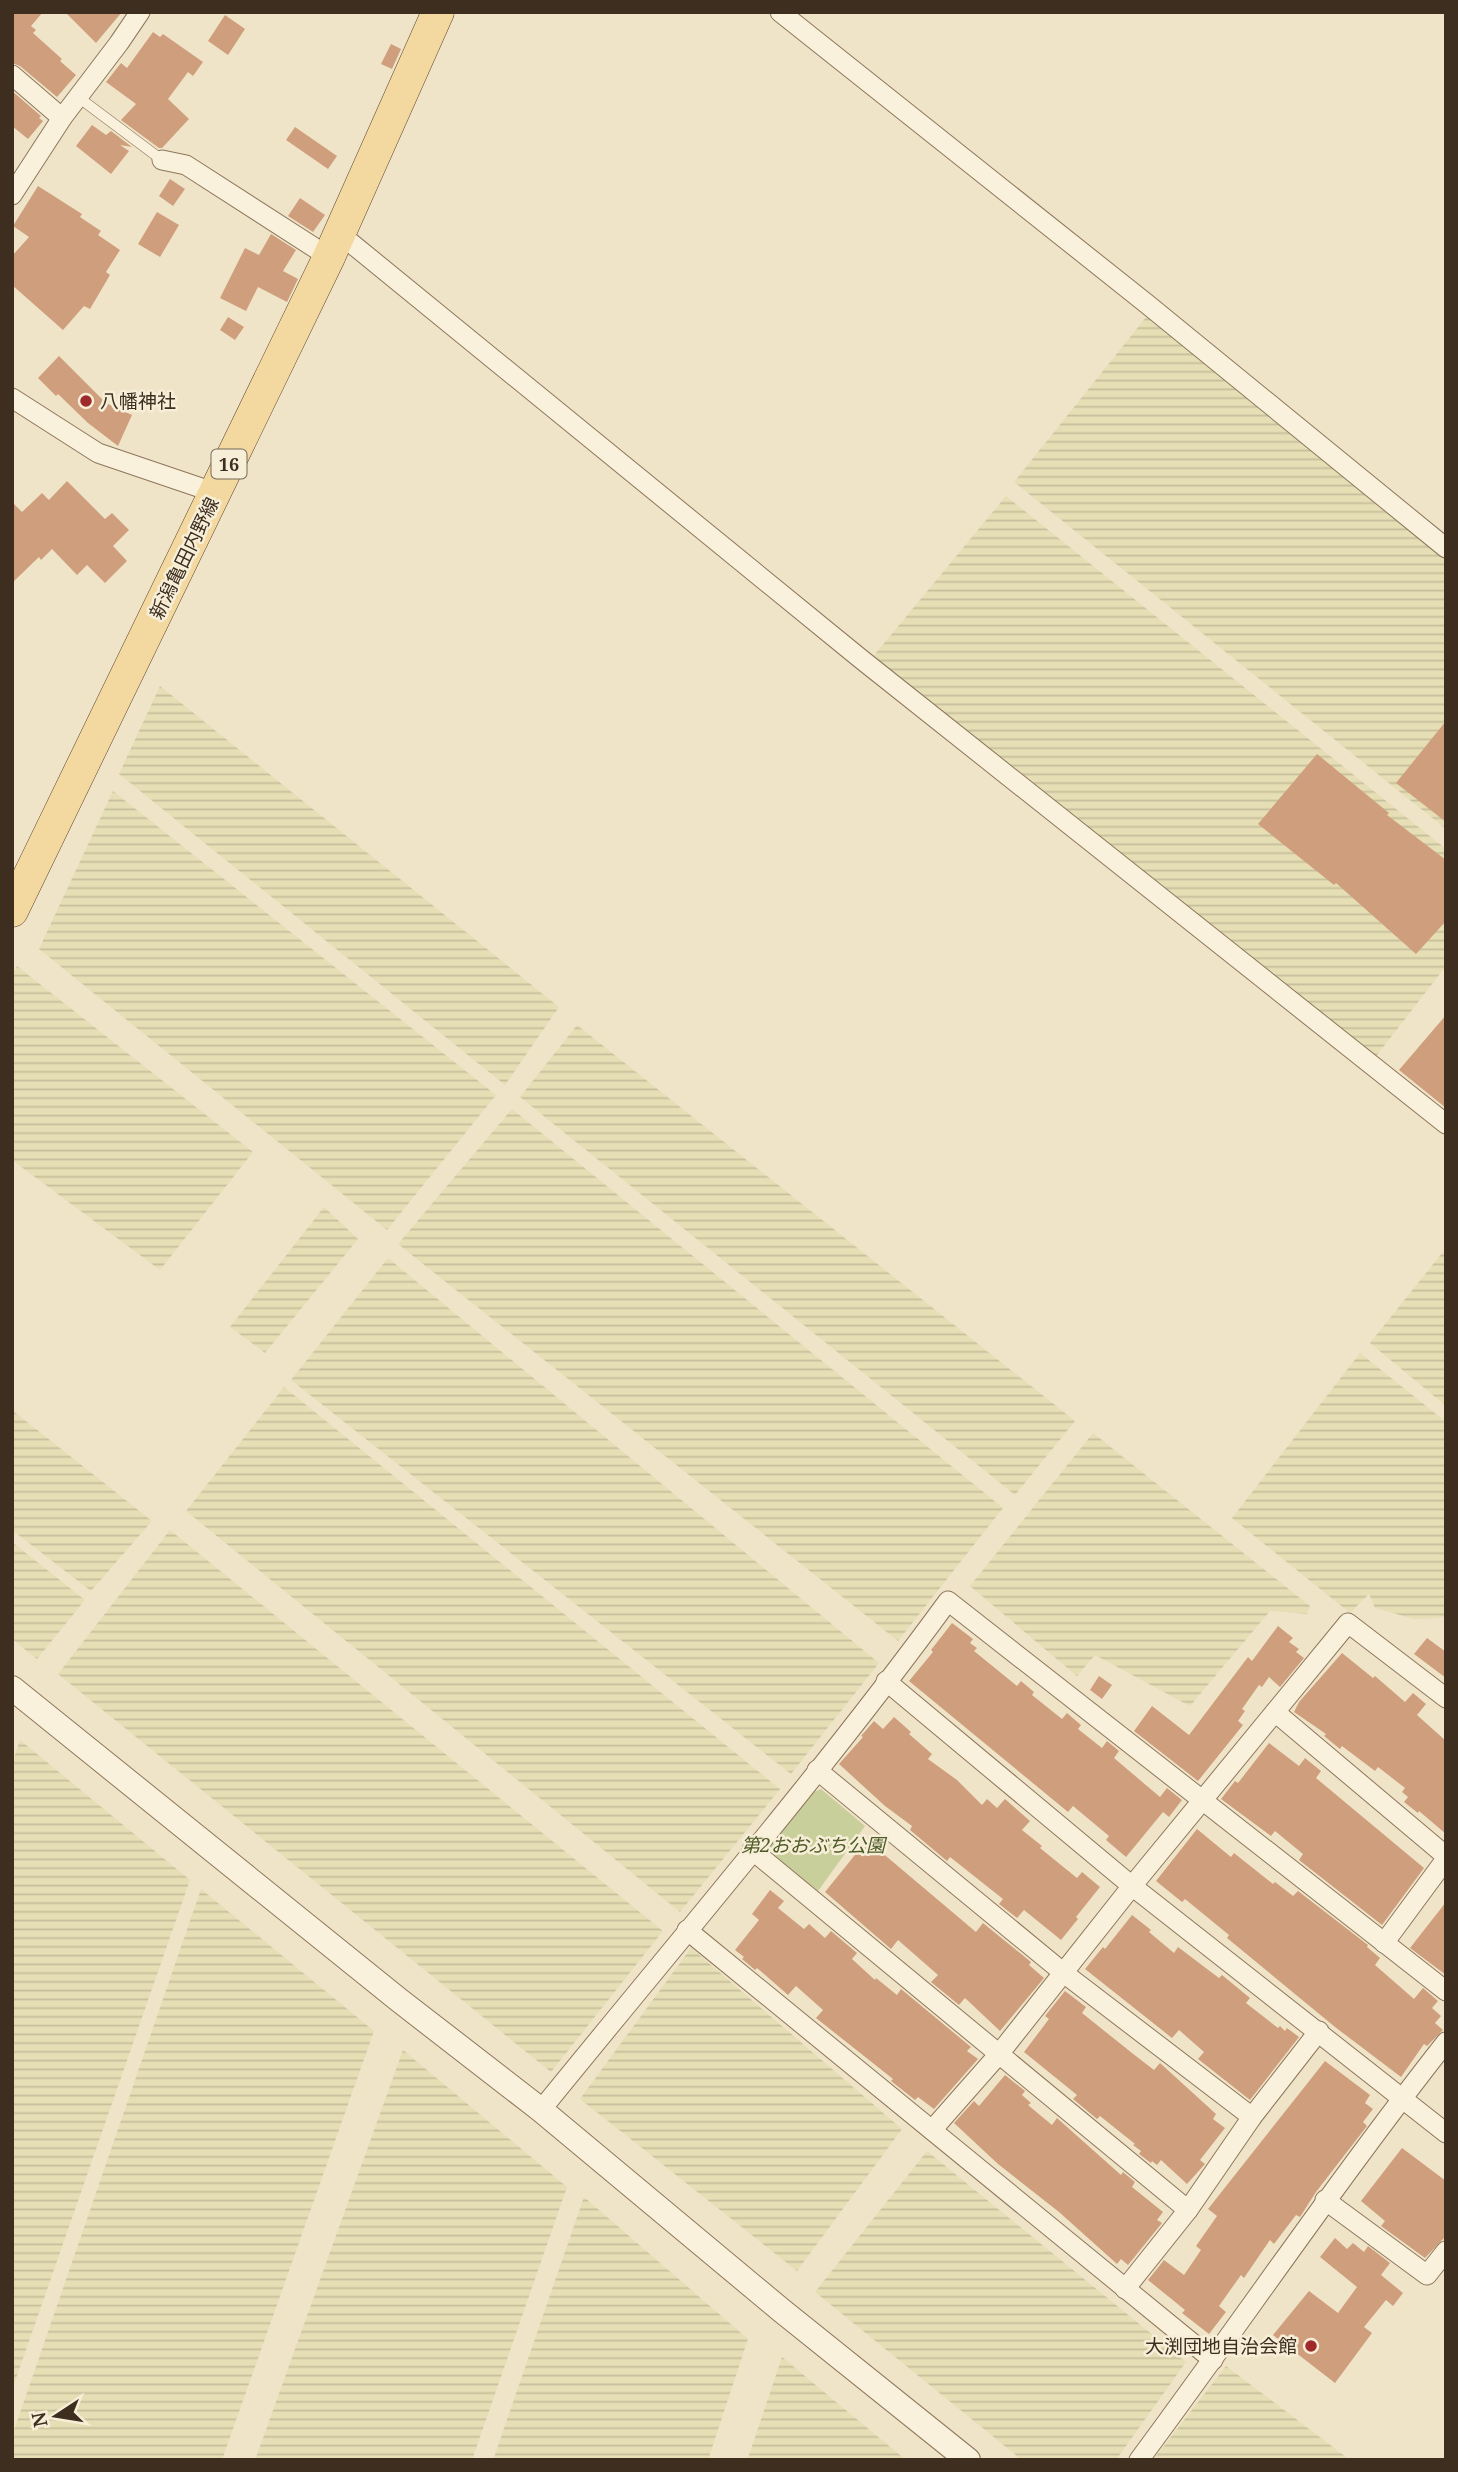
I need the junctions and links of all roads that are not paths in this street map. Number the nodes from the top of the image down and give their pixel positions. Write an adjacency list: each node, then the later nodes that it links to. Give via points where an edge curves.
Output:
1 (140, 12): 5 (street)
2 (438, 12): 9 (main road, 新潟亀田内野線 / 16)
3 (780, 12): 12 (street)
4 (12, 75): 6 (street)
5 (78, 97): 6 (street); 7 (lane)
6 (62, 118): 8 (street)
7 (162, 160): 9 (street, via 186,165)
8 (12, 195)
9 (335, 246): 11 (main road, 新潟亀田内野線 / 16); 14 (street)
10 (12, 398): 11 (street, via 98,453)
11 (216, 493): 13 (main road, 新潟亀田内野線 / 16)
12 (1446, 548)
13 (12, 911)
14 (1446, 1124)
15 (886, 1681): 19 (street); 20 (street, via 948,1601); 23 (street)
16 (12, 1688): 32 (street)
17 (1443, 1694): 18 (street, via 1348,1623)
18 (1276, 1712): 20 (street); 22 (street)
19 (817, 1770): 21 (street); 26 (street)
20 (1202, 1802): 23 (street); 25 (street)
21 (752, 1850): 24 (street); 30 (street)
22 (1446, 1857): 25 (street)
23 (1132, 1886): 26 (street); 28 (street)
24 (687, 1930): 32 (street); 34 (street)
25 (1384, 1943): 27 (street)
26 (1065, 1974): 30 (street); 33 (street)
27 (1446, 1991)
28 (1319, 2031): 31 (street); 33 (street)
29 (1446, 2042): 31 (street)
30 (999, 2054): 34 (street); 37 (street)
31 (1402, 2098): 35 (street); 36 (street)
32 (541, 2110): 41 (street)
33 (1252, 2118): 37 (street)
34 (932, 2130): 39 (street)
35 (1446, 2133)
36 (1325, 2200): 38 (street, via 1427,2275); 40 (street)
37 (1188, 2210): 39 (street)
38 (1446, 2251)
39 (1125, 2289): 40 (street)
40 (1213, 2360): 42 (street)
41 (968, 2460)
42 (1139, 2460)

